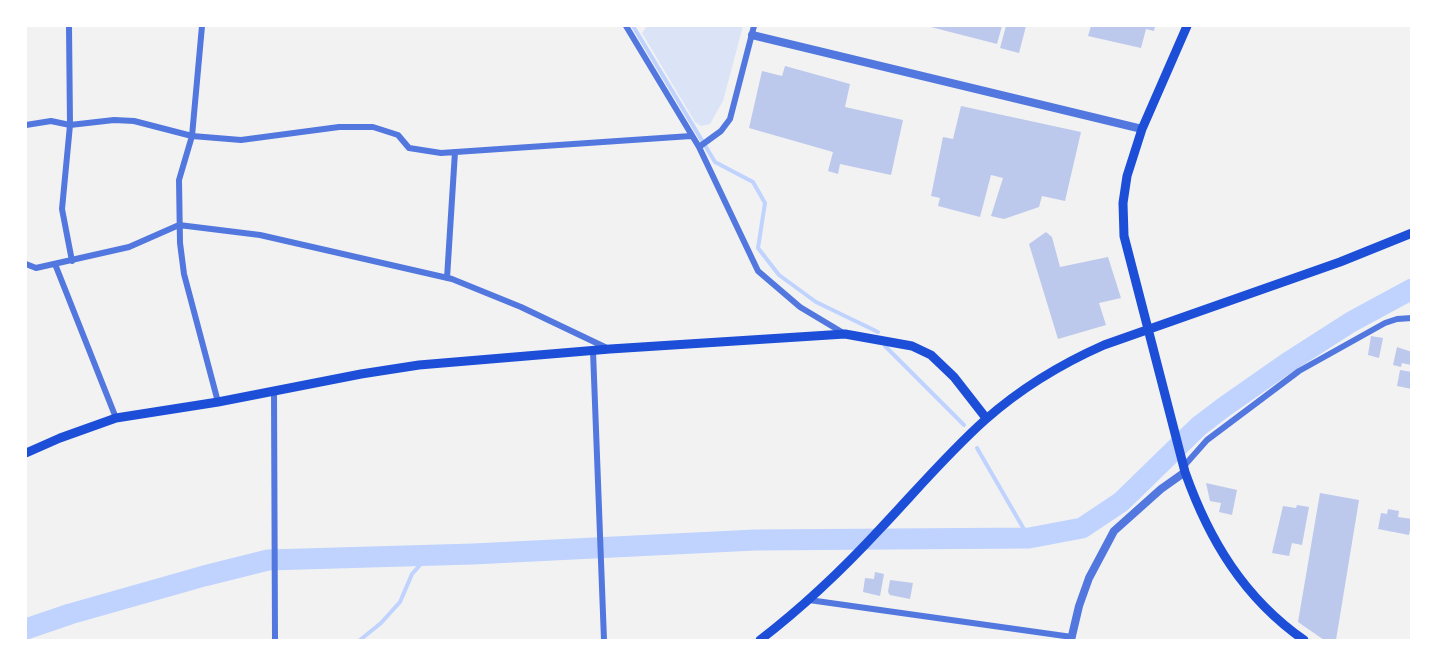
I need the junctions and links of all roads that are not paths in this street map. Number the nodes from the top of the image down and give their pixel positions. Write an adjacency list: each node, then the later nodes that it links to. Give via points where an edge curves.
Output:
1 (69, 26): 7 (street)
2 (202, 26): 9 (street)
3 (626, 26): 10 (street)
4 (1187, 26): 8 (main road)
5 (753, 30): 8 (street); 11 (street, via 730,120)
6 (26, 125): 7 (street, via 51,121)
7 (70, 125): 9 (street, via 134,121); 15 (street, via 62,209)
8 (1142, 129): 20 (main road, via 1123,203 1124,236)
9 (192, 136): 12 (street, via 241,140 339,127 373,127 398,135 409,148); 13 (street, via 179,180)
10 (691, 136): 11 (street); 12 (street)
11 (699, 147): 21 (street, via 758,271 800,307)
12 (455, 152): 18 (street)
13 (179, 225): 15 (street, via 129,248); 18 (street, via 260,235); 25 (street, via 184,274)
14 (1412, 233): 20 (main road)
15 (72, 261): 17 (street)
16 (26, 264): 17 (street, via 36,268)
17 (55, 264): 26 (street)
18 (447, 278): 22 (street)
19 (1412, 318): 29 (street, via 1385,323 1299,371 1207,440)
20 (1148, 330): 27 (main road, via 1072,359); 29 (main road)
21 (845, 334): 22 (main road); 27 (main road, via 912,346 931,355)
22 (610, 349): 23 (main road)
23 (593, 351): 24 (main road, via 419,365); 33 (street)
24 (274, 391): 25 (main road); 32 (street)
25 (218, 402): 26 (main road)
26 (116, 418): 28 (main road)
27 (987, 418): 30 (main road)
28 (26, 453)
29 (1184, 467): 31 (street, via 1114,531 1089,578); 35 (main road, via 1199,510 1221,552 1249,590 1285,627)
30 (809, 600): 31 (street); 34 (main road)
31 (1072, 639)
32 (275, 640)
33 (604, 640)
34 (760, 640)
35 (1304, 640)

